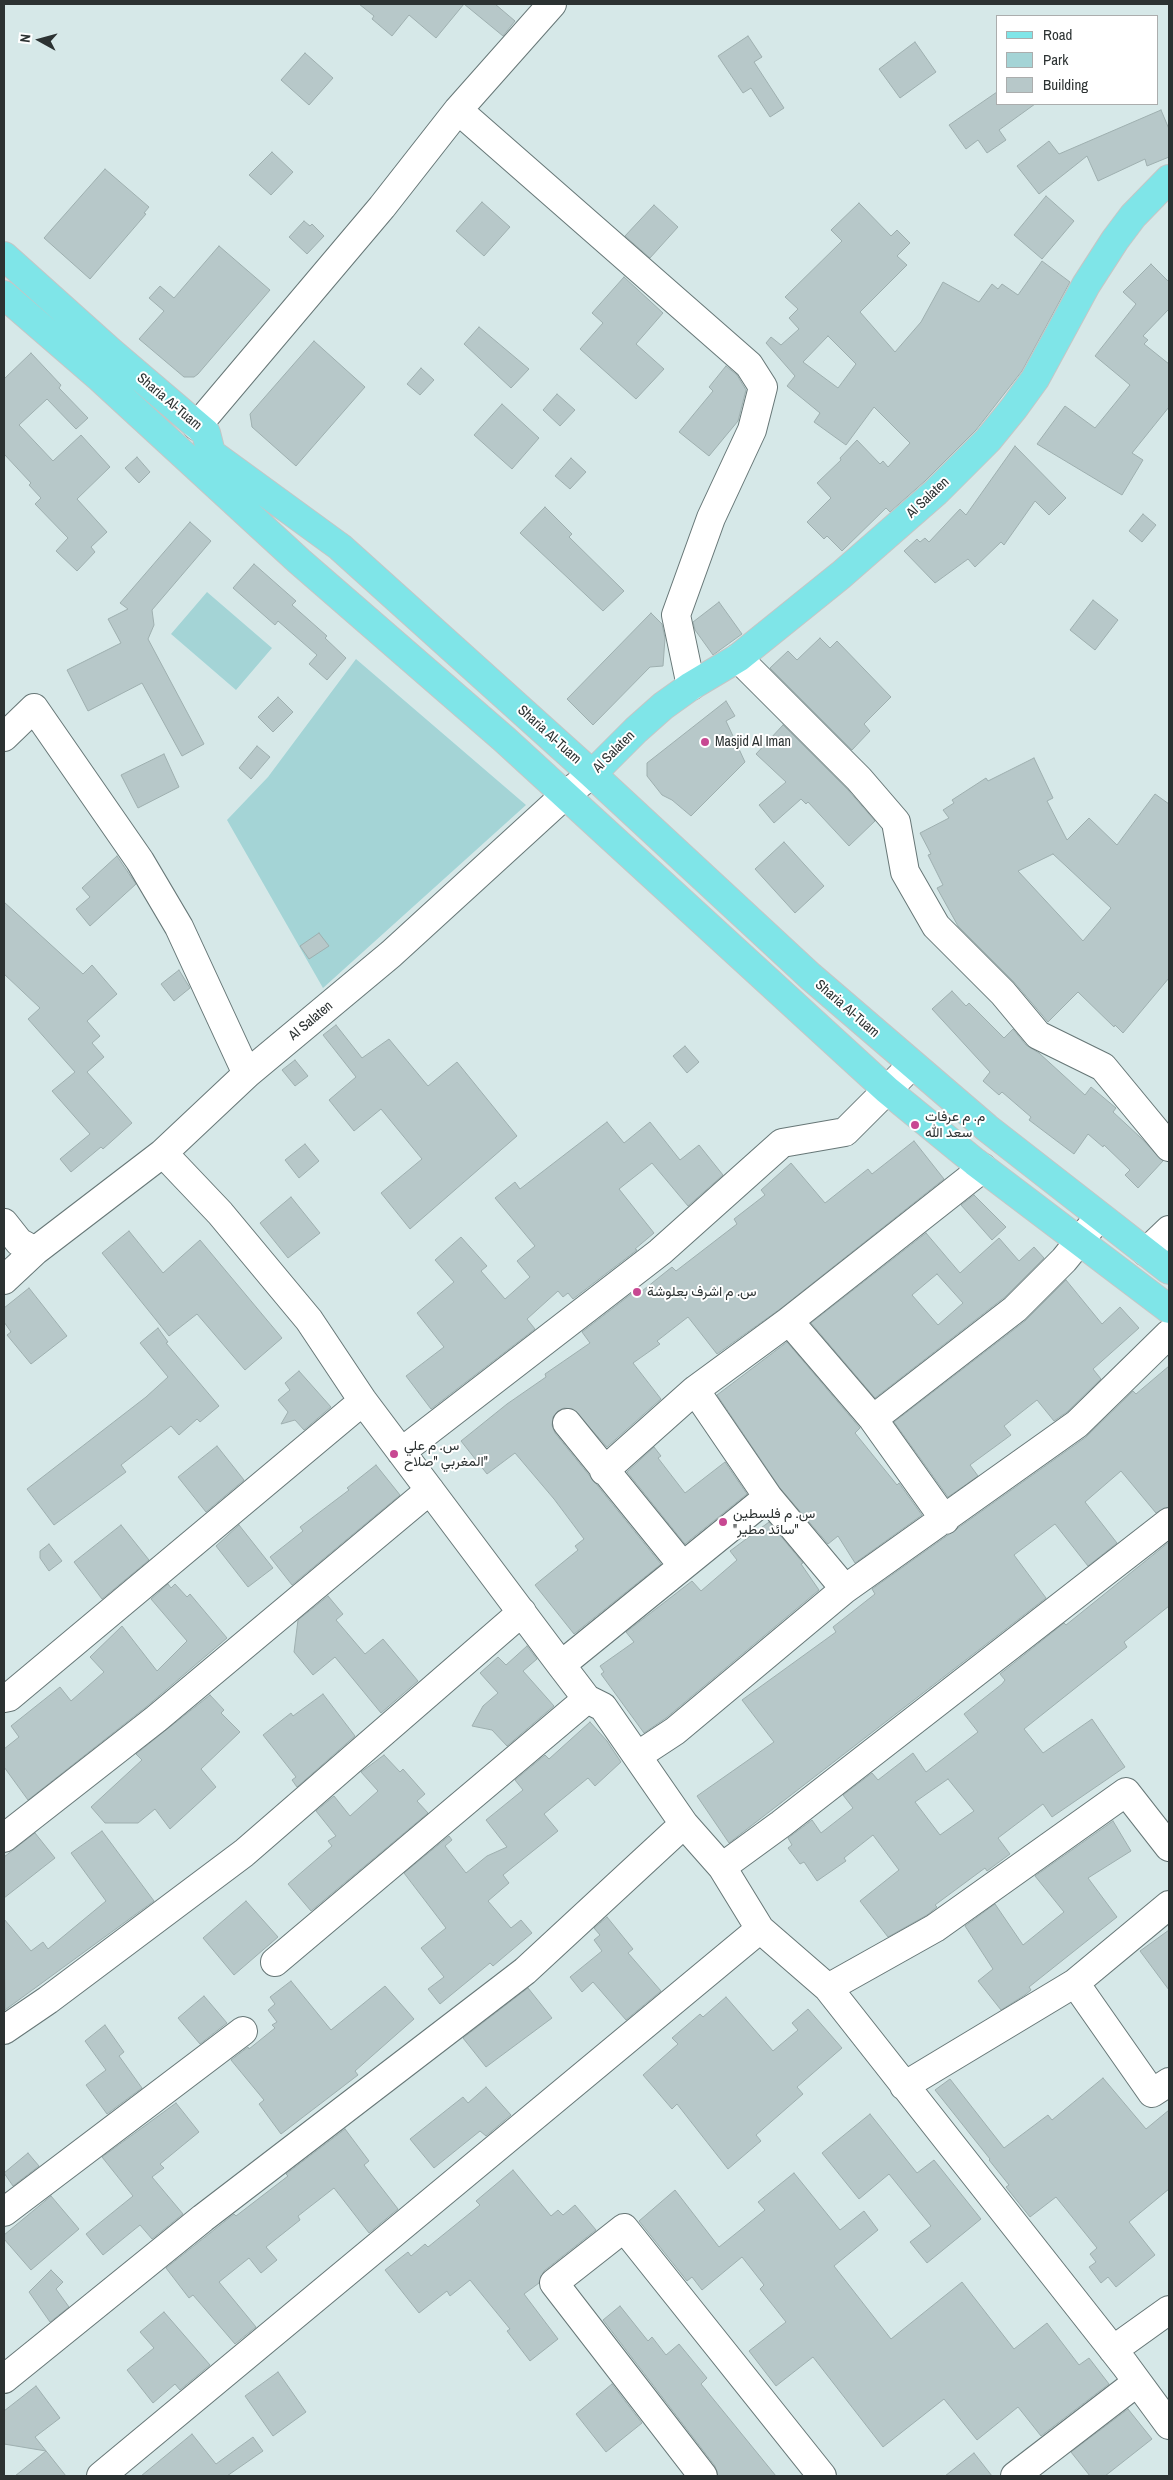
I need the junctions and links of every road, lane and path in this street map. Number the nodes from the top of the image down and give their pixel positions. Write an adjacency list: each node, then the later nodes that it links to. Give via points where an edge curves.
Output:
1 (552, 4): 2 (street)
2 (458, 110): 6 (street, via 382,208); 8 (street, via 749,366 763,387 752,430 711,518 676,615)
3 (1169, 179): 7 (main road, Al Salaten, via 1115,240 1035,379 988,440 929,498 841,575)
4 (13, 265): 5 (street); 6 (main road, Sharia Al-Tuam)
5 (4, 295): 11 (main road, Sharia Al-Tuam)
6 (197, 426): 10 (main road, Sharia Al-Tuam, via 206,433 211,453 340,547)
7 (738, 658): 8 (main road, Al Salaten); 15 (street, via 860,779 896,822 905,872 936,926 1004,993 1038,1035 1103,1067)
8 (691, 686): 10 (main road, Al Salaten, via 636,730)
9 (4, 737): 13 (street, via 34,708 135,853 179,927)
10 (592, 774): 11 (street, Al Salaten); 12 (main road, Sharia Al-Tuam, via 810,976)
11 (564, 795): 13 (street, Al Salaten, via 391,954); 14 (main road, Sharia Al-Tuam)
12 (912, 1065): 14 (street); 18 (main road, Sharia Al-Tuam)
13 (247, 1074): 16 (street, Al Salaten)
14 (887, 1090): 17 (main road, Sharia Al-Tuam); 33 (street, via 845,1132 782,1143 660,1252)
15 (1169, 1147)
16 (163, 1153): 22 (street, Al Salaten); 30 (street, via 268,1268 309,1320)
17 (983, 1168): 21 (main road, Sharia Al-Tuam); 27 (street)
18 (1099, 1217): 21 (street); 23 (main road, Sharia Al-Tuam)
19 (4, 1223): 22 (street, via 19,1242)
20 (1169, 1230): 23 (street)
21 (1080, 1241): 26 (main road, Sharia Al-Tuam); 31 (street, via 1015,1308)
22 (35, 1251): 25 (street, Al Salaten)
23 (1146, 1252): 24 (main road, Sharia Al-Tuam)
24 (1169, 1270)
25 (4, 1280)
26 (1169, 1309)
27 (789, 1321): 29 (street); 31 (street)
28 (1169, 1334): 37 (street, via 1077,1424)
29 (695, 1390): 34 (street); 36 (street)
30 (363, 1401): 33 (street); 43 (street)
31 (873, 1419): 37 (street)
32 (567, 1423): 34 (street)
33 (401, 1452): 35 (street)
34 (604, 1470): 39 (street)
35 (430, 1490): 41 (street); 47 (street, via 156,1719)
36 (768, 1497): 39 (street); 40 (street)
37 (944, 1520): 40 (street)
38 (1169, 1522): 49 (street)
39 (683, 1566): 42 (street)
40 (845, 1589): 45 (street, via 675,1731)
41 (522, 1612): 42 (street); 55 (street, via 244,1853)
42 (561, 1665): 44 (street)
43 (4, 1698)
44 (587, 1699): 45 (street, via 603,1707); 52 (street)
45 (637, 1756): 46 (street)
46 (684, 1824): 49 (street); 62 (street, via 525,1971 203,2218)
47 (4, 1838)
48 (1169, 1847): 54 (street, via 1126,1792 936,1928)
49 (722, 1867): 51 (street)
50 (1169, 1905): 53 (street)
51 (760, 1930): 54 (street); 65 (street)
52 (276, 1962)
53 (1075, 1983): 57 (street, via 1152,2093); 58 (street)
54 (828, 1988): 58 (street)
55 (4, 2030)
56 (243, 2031): 59 (street)
57 (1169, 2082)
58 (904, 2086): 61 (street)
59 (4, 2212)
60 (1169, 2310): 61 (street)
61 (1113, 2350): 63 (street)
62 (4, 2379)
63 (1136, 2383): 64 (street); 68 (street)
64 (1169, 2425)
65 (101, 2476)
66 (703, 2476): 67 (street, via 554,2283 624,2228)
67 (822, 2476)
68 (1015, 2476)

